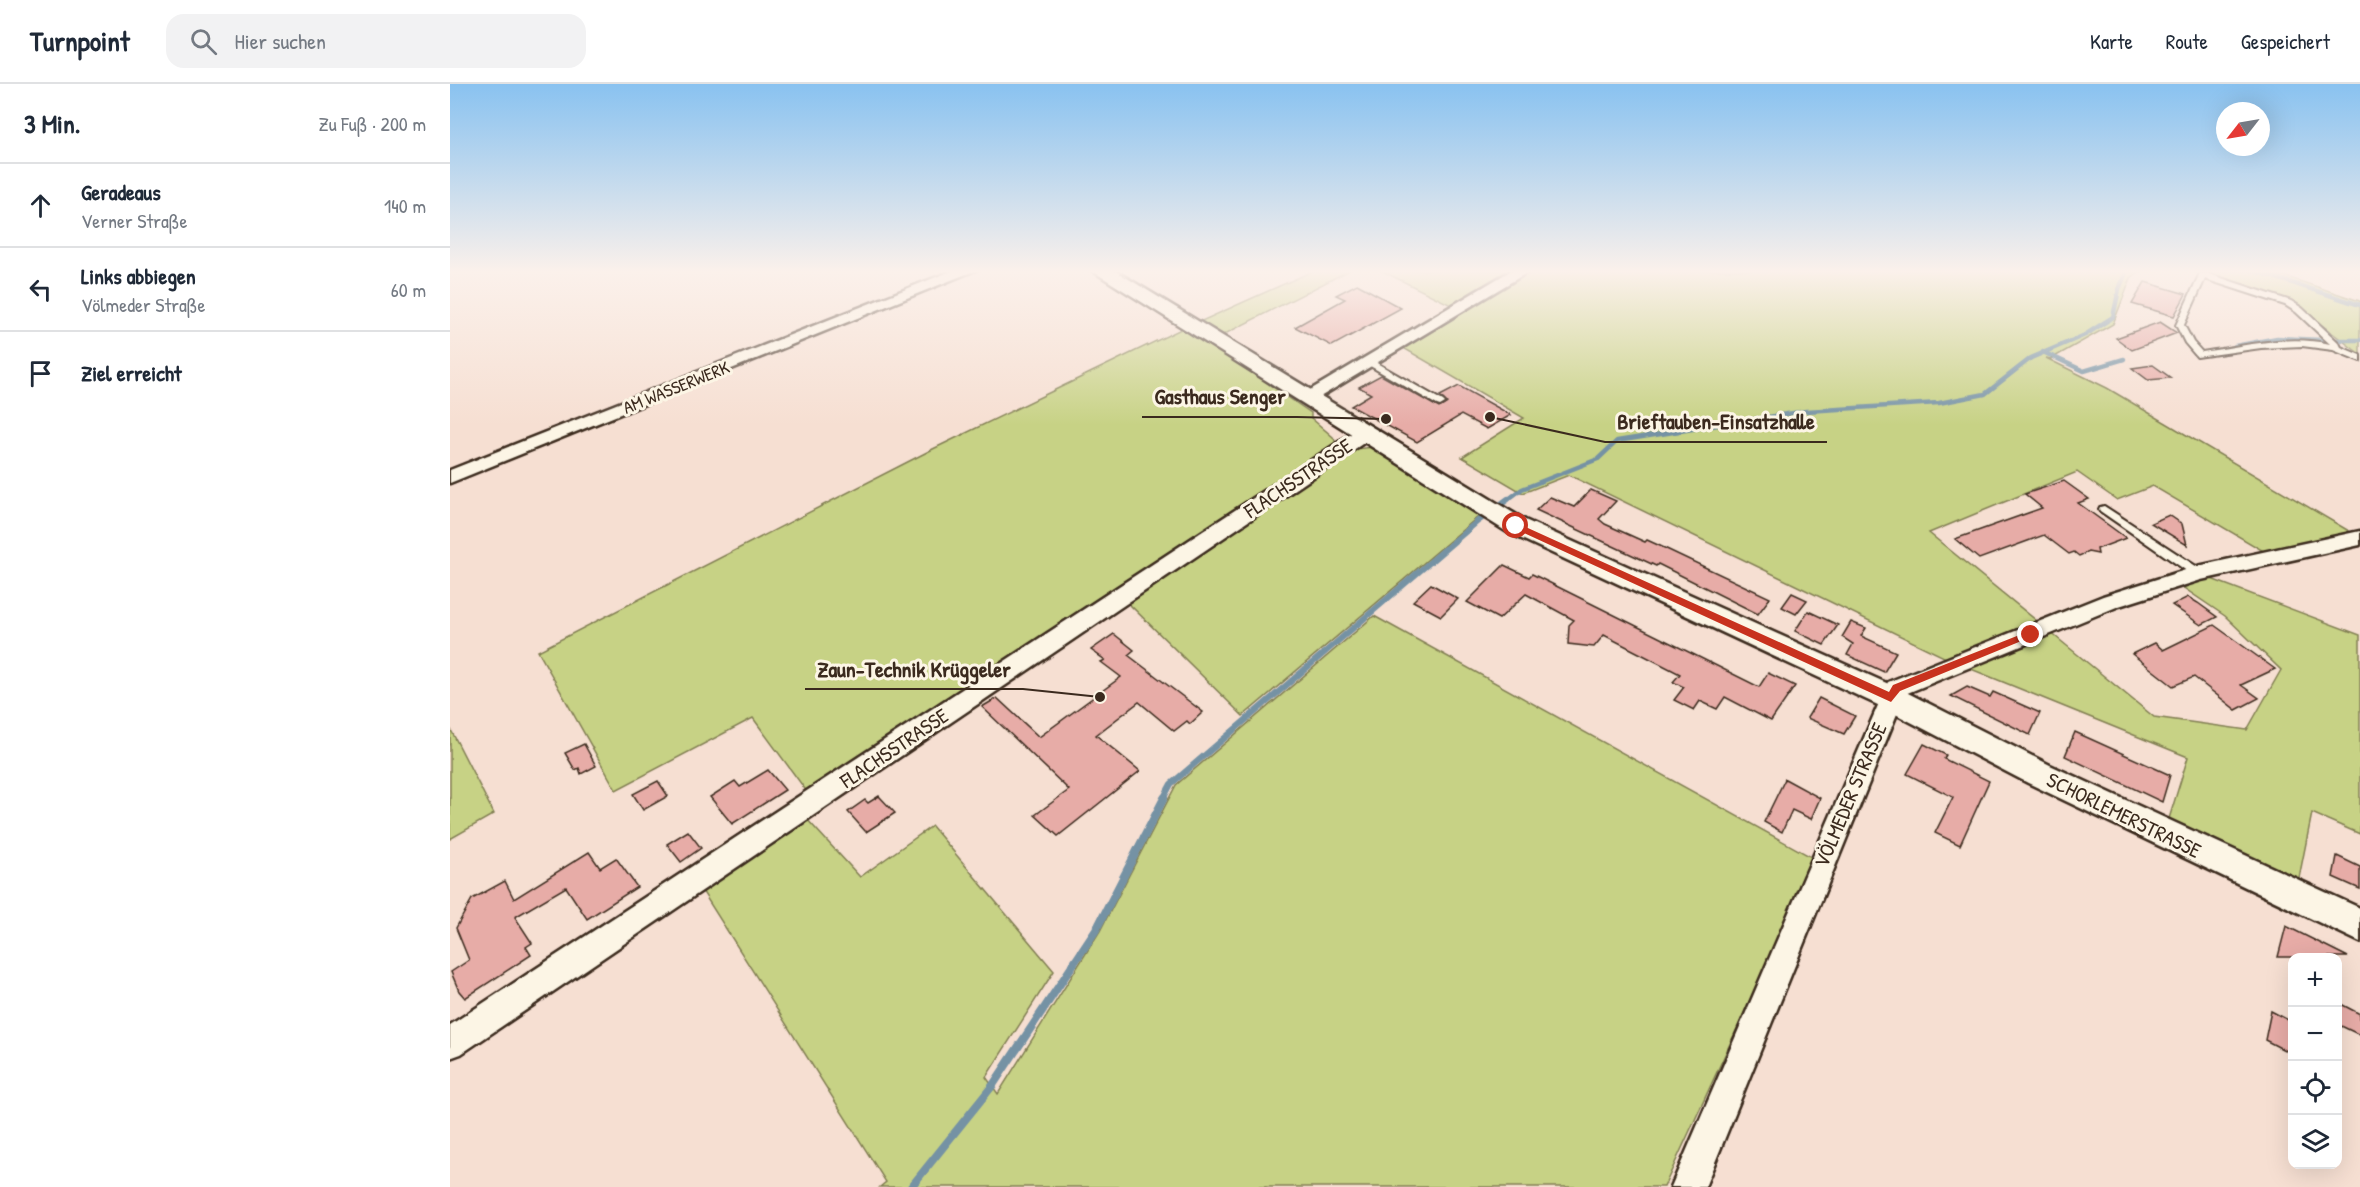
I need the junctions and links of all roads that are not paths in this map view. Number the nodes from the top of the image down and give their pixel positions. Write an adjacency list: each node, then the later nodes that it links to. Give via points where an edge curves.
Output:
1 (840, 321): 12 (street, AM WASSERWERK)
2 (1185, 321): 9 (street, SCHORLEMERSTRASSE)
3 (1437, 321): 8 (street)
4 (2182, 321): 6 (lane, via 2189,343 2200,355 2294,343)
5 (2311, 321): 6 (lane)
6 (2337, 350): 7 (lane)
7 (2360, 358)
8 (1368, 362): 9 (street); 10 (lane)
9 (1309, 396): 11 (street, SCHORLEMERSTRASSE)
10 (1440, 403)
11 (1367, 432): 16 (street, SCHORLEMERSTRASSE, via 1516,526); 18 (street, FLACHSSTRASSE)
12 (450, 477)
13 (2104, 508): 15 (lane)
14 (2360, 538): 15 (street, VÖLMEDER STRASSE)
15 (2198, 573): 16 (street, VÖLMEDER STRASSE, via 2111,601 1896,688)
16 (1891, 698): 17 (street, SCHORLEMERSTRASSE, via 2038,774); 19 (street, VÖLMEDER STRASSE)
17 (2360, 927)
18 (450, 1043)
19 (1688, 1187)

